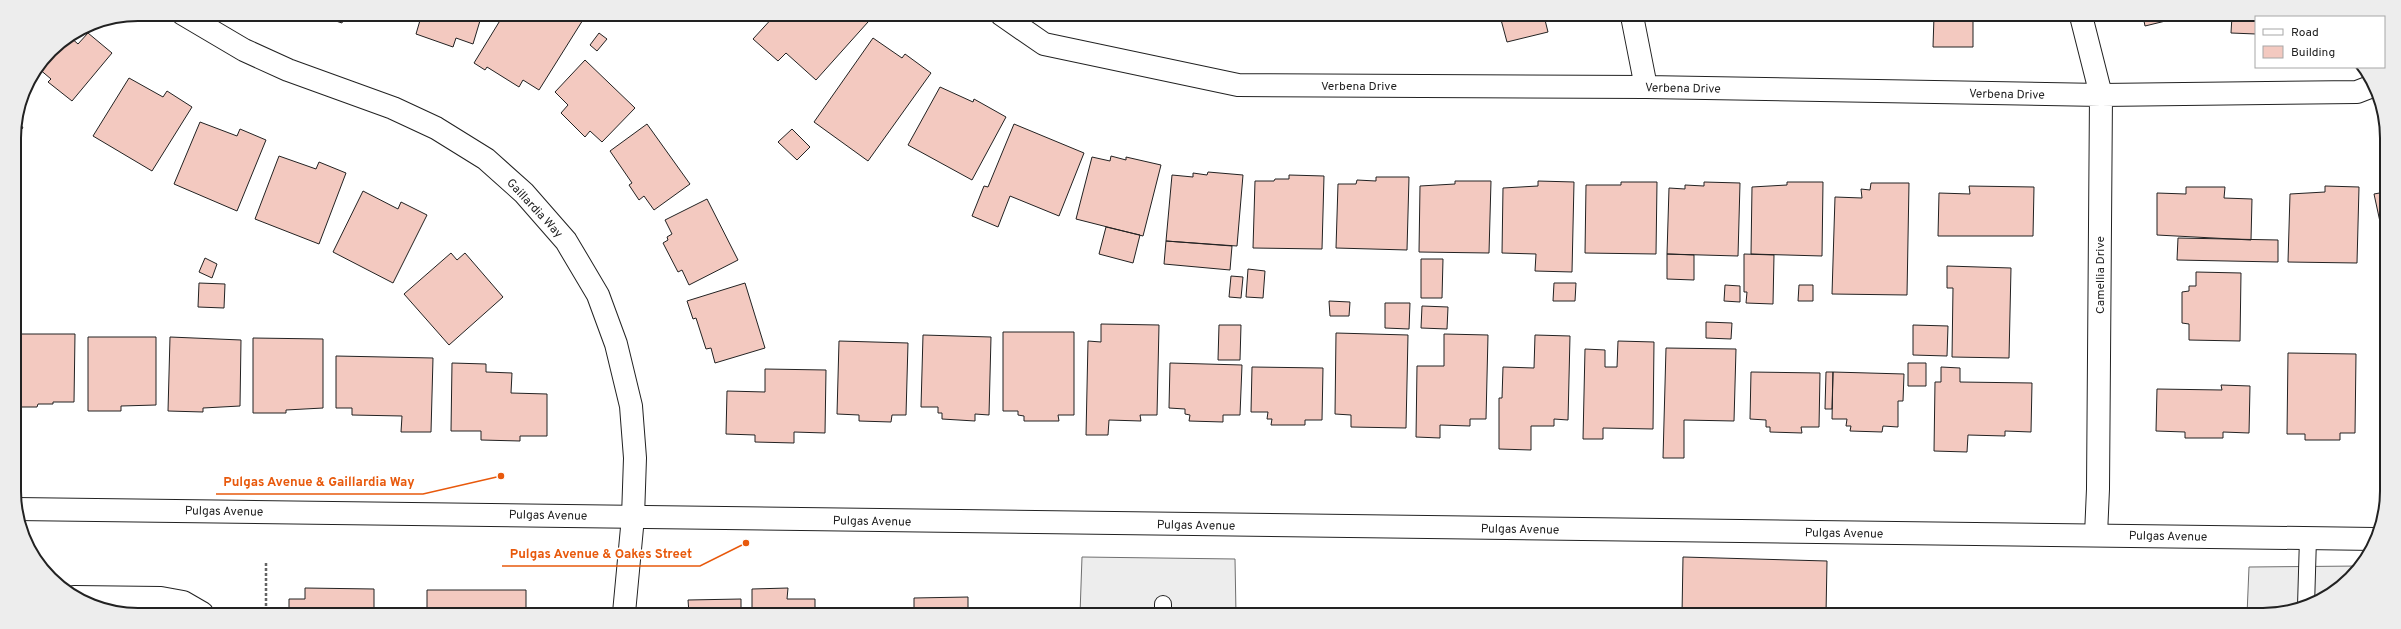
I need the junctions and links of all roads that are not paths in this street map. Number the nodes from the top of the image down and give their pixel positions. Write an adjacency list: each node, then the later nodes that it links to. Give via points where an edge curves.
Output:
1 (195, 21): 9 (street, Gaillardia Way, via 256,56 393,108 436,128 486,159 524,193 566,241 598,295 616,344 631,406 635,458)
2 (1011, 21): 5 (street, Verbena Drive, via 1044,44 1238,85)
3 (1633, 21): 5 (street)
4 (2082, 21): 7 (street, Camellia Drive)
5 (1646, 87): 7 (street, Verbena Drive)
6 (2369, 87): 7 (street, Verbena Drive, via 2356,92)
7 (2101, 95): 10 (street, Camellia Drive)
8 (22, 509): 9 (street, Pulgas Avenue)
9 (633, 517): 10 (street, Pulgas Avenue); 16 (street, Gaillardia Way)
10 (2096, 535): 11 (street, Pulgas Avenue)
11 (2308, 538): 12 (street, Pulgas Avenue); 14 (lane)
12 (2370, 539)
13 (90, 597): 15 (street, via 160,598 183,602)
14 (2306, 600)
15 (193, 608)
16 (624, 608)

